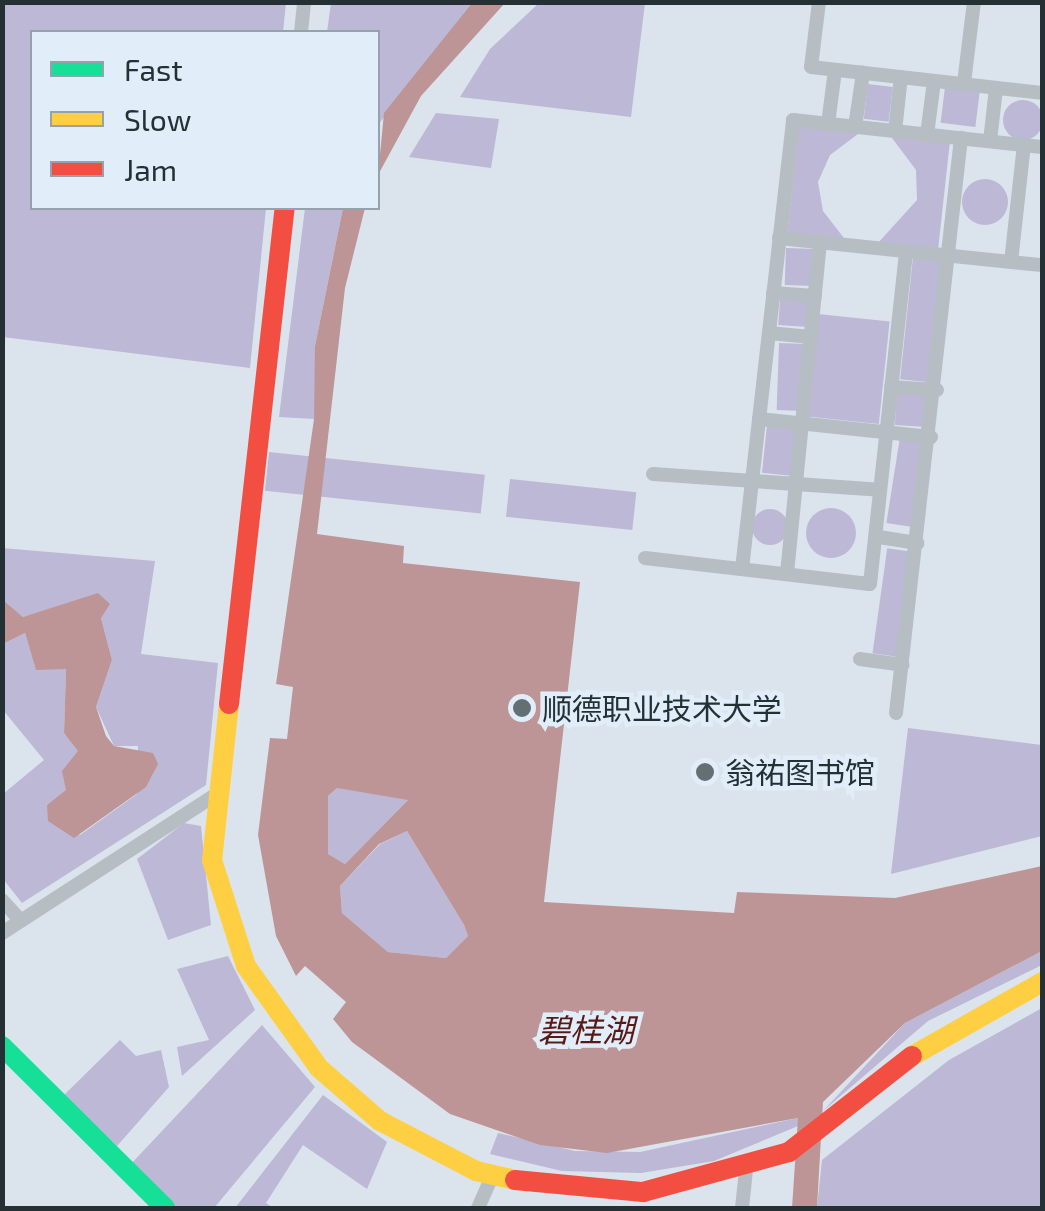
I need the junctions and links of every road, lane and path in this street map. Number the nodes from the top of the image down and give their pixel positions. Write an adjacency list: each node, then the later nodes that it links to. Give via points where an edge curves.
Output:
1 (304, 2): 4 (street)
2 (819, 2): 5 (street, via 810,67)
3 (974, 2): 9 (street)
4 (301, 30)
5 (835, 70): 6 (street); 12 (street)
6 (863, 72): 7 (street); 13 (street)
7 (902, 77): 8 (street); 14 (street)
8 (934, 82): 9 (street); 15 (street)
9 (964, 84): 10 (street)
10 (996, 88): 11 (street); 17 (street)
11 (1042, 93)
12 (828, 124): 13 (street); 21 (street, via 793,120)
13 (855, 126): 14 (street)
14 (894, 131): 15 (street)
15 (927, 134): 16 (street)
16 (961, 138): 17 (street); 24 (street)
17 (990, 141): 18 (street)
18 (1024, 145): 19 (street); 25 (street)
19 (1042, 147)
20 (285, 210): 49 (street)
21 (779, 238): 22 (street); 27 (street)
22 (820, 243): 23 (street); 28 (street)
23 (906, 251): 24 (street); 31 (street)
24 (953, 254): 25 (street); 32 (street)
25 (1011, 262): 26 (street)
26 (1042, 264)
27 (773, 293): 28 (street); 29 (street)
28 (815, 296): 30 (street)
29 (768, 333): 30 (street); 33 (street)
30 (811, 337): 34 (street)
31 (891, 387): 32 (street); 35 (street)
32 (937, 390): 36 (street)
33 (759, 420): 34 (street); 38 (street)
34 (802, 424): 35 (street); 39 (street)
35 (886, 432): 36 (street); 40 (street)
36 (931, 437): 42 (street)
37 (653, 474): 38 (street)
38 (752, 478): 39 (street); 44 (street)
39 (796, 482): 40 (street); 45 (street)
40 (879, 490): 41 (street)
41 (879, 537): 42 (street); 45 (street, via 870,584)
42 (918, 544): 47 (street)
43 (645, 558): 44 (street)
44 (742, 569): 45 (street)
45 (786, 573)
46 (860, 659): 47 (street)
47 (903, 665): 48 (street)
48 (896, 713)
49 (217, 794): 51 (street); 56 (street, via 218,897 264,1001 319,1068 380,1121)
50 (2, 900): 51 (street)
51 (20, 922): 52 (street)
52 (2, 933)
53 (1042, 982): 55 (street, via 974,1012 829,1128)
54 (2, 1046): 57 (street)
55 (746, 1171): 56 (street, via 598,1193); 59 (street)
56 (493, 1176): 58 (street)
57 (165, 1208)
58 (478, 1208)
59 (742, 1208)

